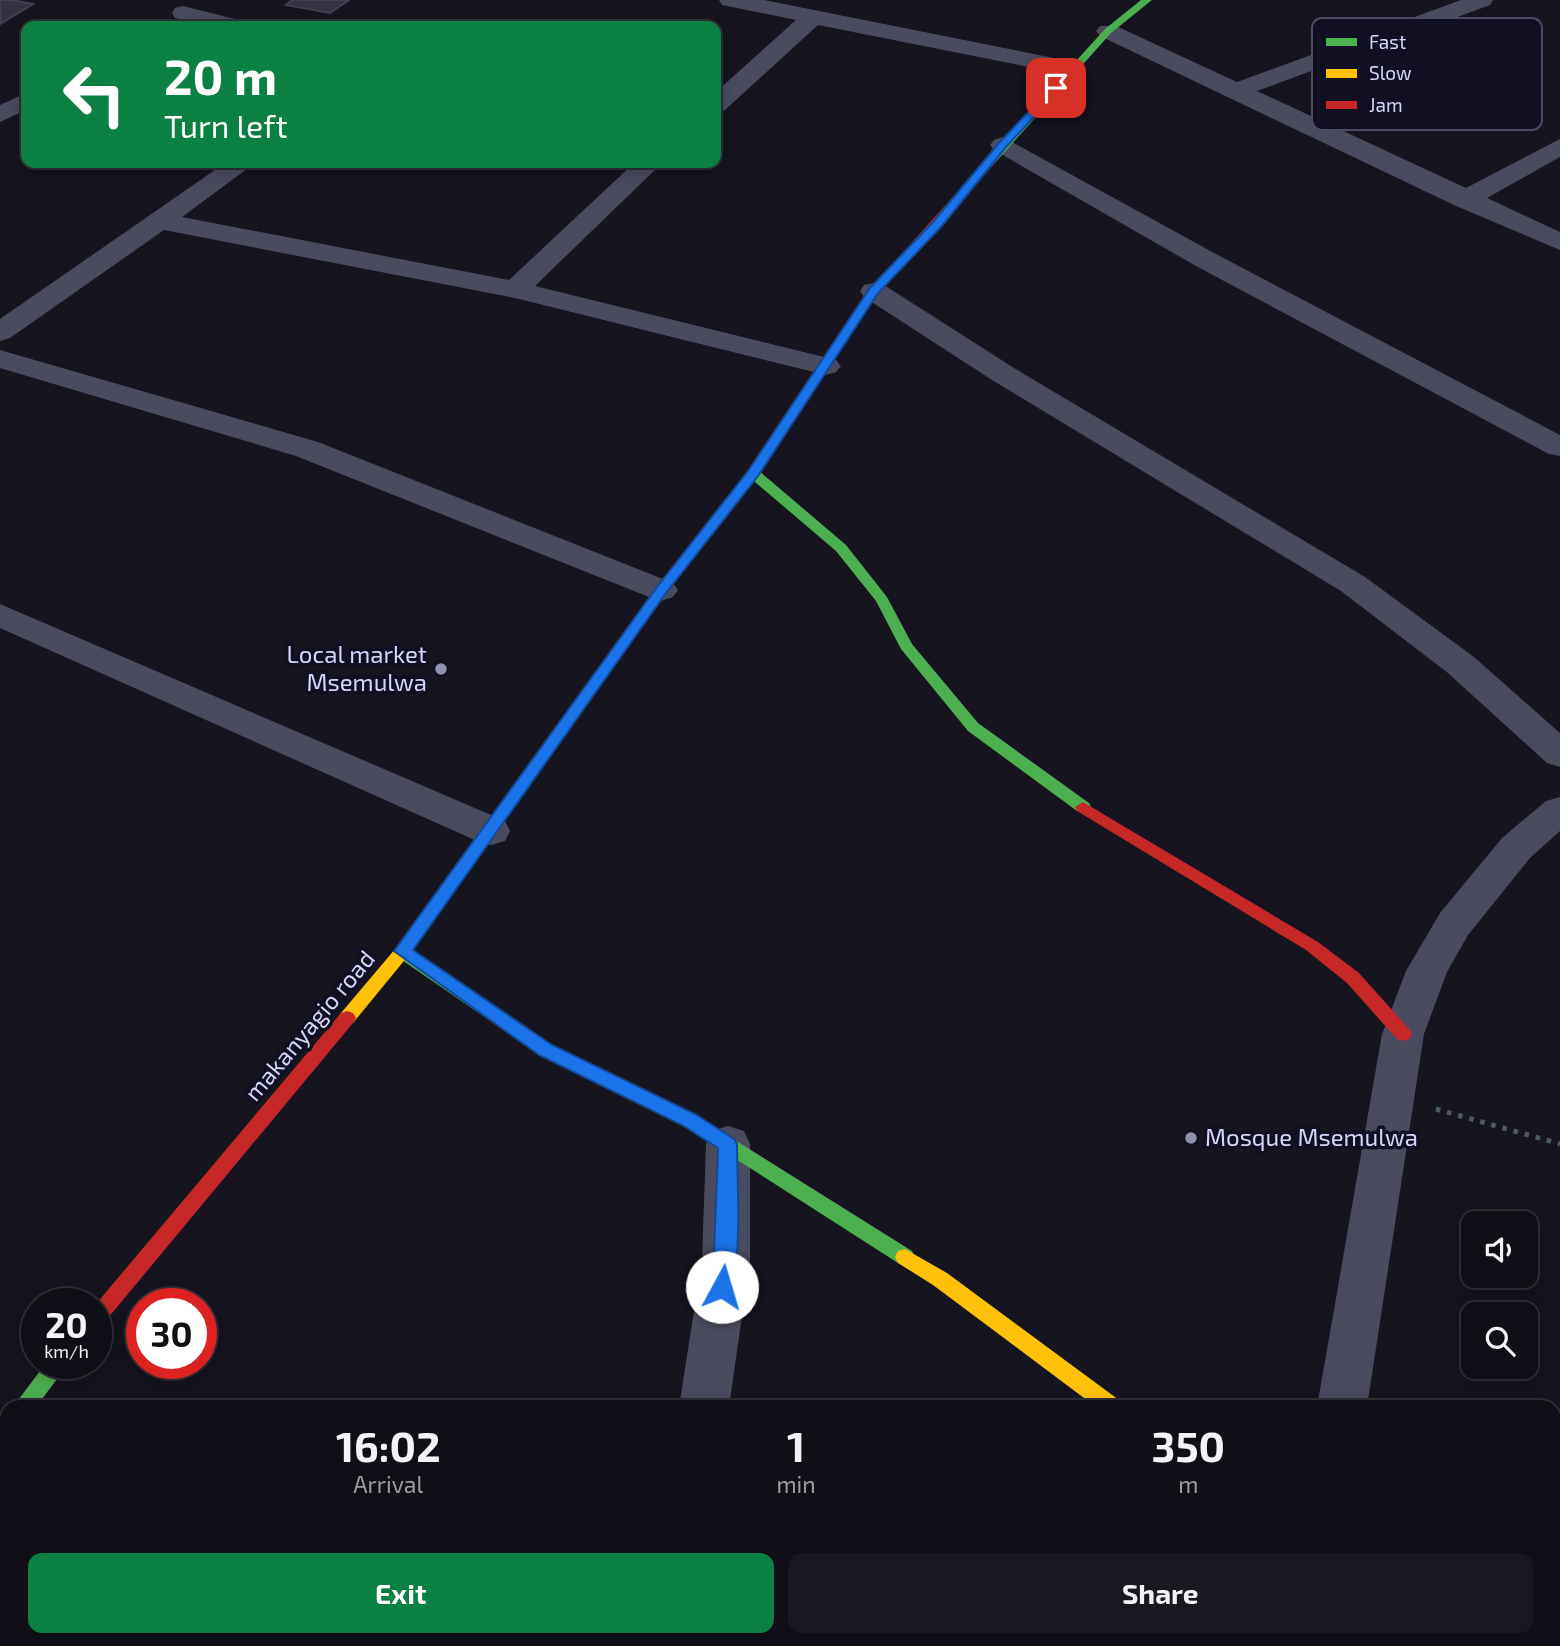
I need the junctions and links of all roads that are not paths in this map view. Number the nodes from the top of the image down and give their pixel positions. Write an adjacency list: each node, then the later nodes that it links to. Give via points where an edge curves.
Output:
1 (203, 0): 6 (street)
2 (730, 0): 5 (street)
3 (1147, 0): 11 (street, makanyagio road)
4 (1482, 0): 8 (street)
5 (769, 3): 7 (street)
6 (183, 13): 9 (street); 10 (street)
7 (814, 16): 13 (street); 15 (street)
8 (1433, 18)
9 (168, 21)
10 (215, 21)
11 (1108, 31): 13 (street, makanyagio road); 14 (street)
12 (1312, 63): 14 (street)
13 (1074, 69): 20 (street, makanyagio road)
14 (1238, 90): 18 (street)
15 (721, 100)
16 (21, 103): 17 (street)
17 (0, 115)
18 (1312, 128)
19 (1316, 130): 24 (street)
20 (1003, 145): 28 (street, makanyagio road); 32 (street, via 1206,260)
21 (1560, 147): 24 (street)
22 (236, 168): 25 (street)
23 (643, 168): 27 (street)
24 (1465, 200): 26 (street)
25 (160, 221): 27 (street); 29 (street)
26 (1560, 242)
27 (515, 290): 31 (street)
28 (874, 291): 31 (street, makanyagio road); 36 (street, via 1353,584 1461,665)
29 (0, 332)
30 (0, 359): 34 (street, via 307,449)
31 (826, 366): 33 (street, makanyagio road)
32 (1555, 439)
33 (753, 473): 34 (street, makanyagio road); 40 (street, via 841,548 882,600 906,646 973,727 1048,784 1153,852 1312,946 1353,978)
34 (662, 590): 38 (street, makanyagio road)
35 (0, 615): 38 (street)
36 (1560, 754)
37 (1560, 810): 40 (street, via 1517,848 1454,924 1427,971)
38 (492, 831): 39 (street, makanyagio road)
39 (402, 951): 41 (street, via 546,1050); 42 (street, makanyagio road)
40 (1404, 1034): 47 (street)
41 (728, 1144): 45 (street, via 726,1260); 46 (street, via 940,1279)
42 (112, 1299)
43 (46, 1379): 44 (street)
44 (29, 1400)
45 (705, 1400)
46 (1103, 1400)
47 (1343, 1400)

